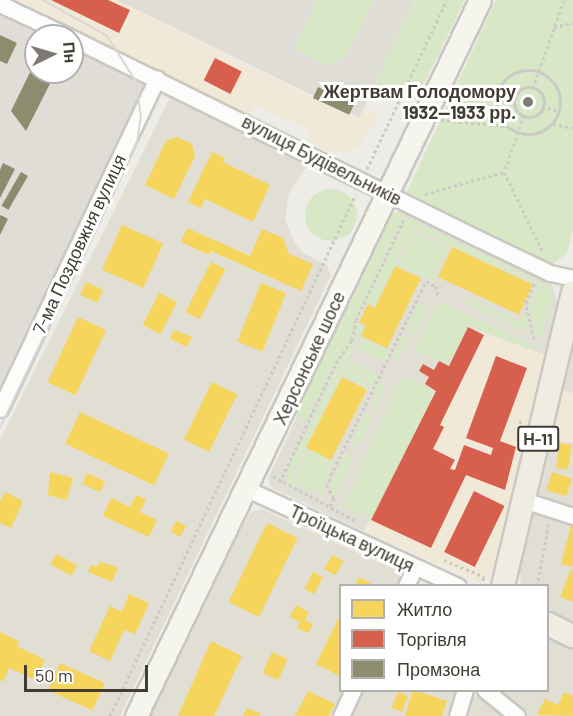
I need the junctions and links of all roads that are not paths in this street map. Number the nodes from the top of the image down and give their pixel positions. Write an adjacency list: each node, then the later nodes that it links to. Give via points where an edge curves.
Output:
1 (480, 0): 6 (main road, Херсонське шосе)
2 (0, 4): 3 (street)
3 (42, 24)
4 (84, 44): 5 (street, вулиця Будівельників)
5 (157, 78): 6 (street, вулиця Будівельників); 10 (street, 7-ма Поздовжня вулиця)
6 (388, 193): 7 (street, вулиця Будівельників, via 550,273); 11 (main road, Херсонське шосе)
7 (573, 278)
8 (573, 292): 9 (main road, Н-11)
9 (569, 332): 12 (main road, Н-11)
10 (0, 409)
11 (248, 489): 14 (street, Троїцька вулиця); 23 (main road, Херсонське шосе)
12 (523, 500): 13 (street); 15 (main road, Н-11)
13 (573, 516)
14 (415, 567): 16 (street); 17 (street, Троїцька вулиця)
15 (493, 581)
16 (406, 584)
17 (456, 584)
18 (549, 624): 19 (main road)
19 (573, 636)
20 (352, 692): 24 (street)
21 (464, 692): 25 (street)
22 (487, 692): 26 (street)
23 (136, 716)
24 (341, 716)
25 (457, 716)
26 (517, 716)

